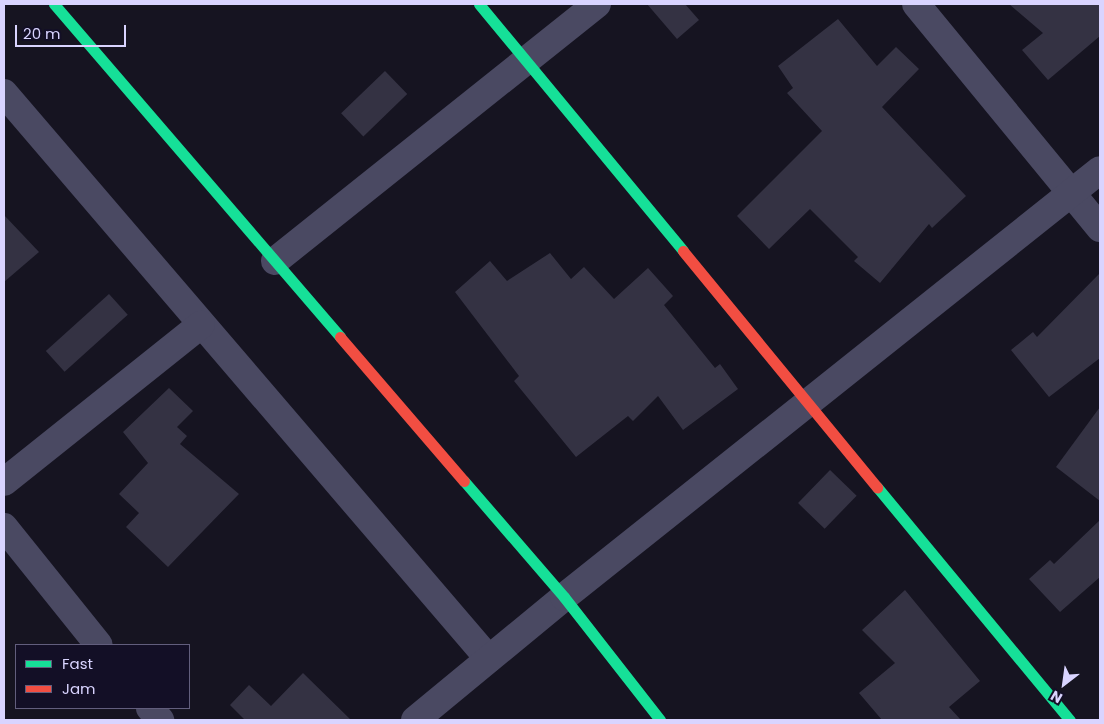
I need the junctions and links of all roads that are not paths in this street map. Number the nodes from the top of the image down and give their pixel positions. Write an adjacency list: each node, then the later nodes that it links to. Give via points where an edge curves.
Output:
1 (54, 4): 10 (street)
2 (479, 4): 5 (street)
3 (597, 4): 5 (street)
4 (916, 4): 8 (street)
5 (527, 62): 10 (street); 12 (street)
6 (4, 93): 11 (street)
7 (1100, 170): 8 (street)
8 (1072, 193): 9 (street); 12 (street)
9 (1100, 228)
10 (275, 261): 15 (street)
11 (201, 325): 13 (street); 17 (street)
12 (806, 404): 15 (street); 22 (street)
13 (4, 482)
14 (4, 527): 16 (street)
15 (564, 597): 17 (street); 21 (street)
16 (98, 644)
17 (490, 659): 20 (street)
18 (151, 709): 19 (street)
19 (160, 720)
20 (416, 720)
21 (660, 720)
22 (1070, 720)

